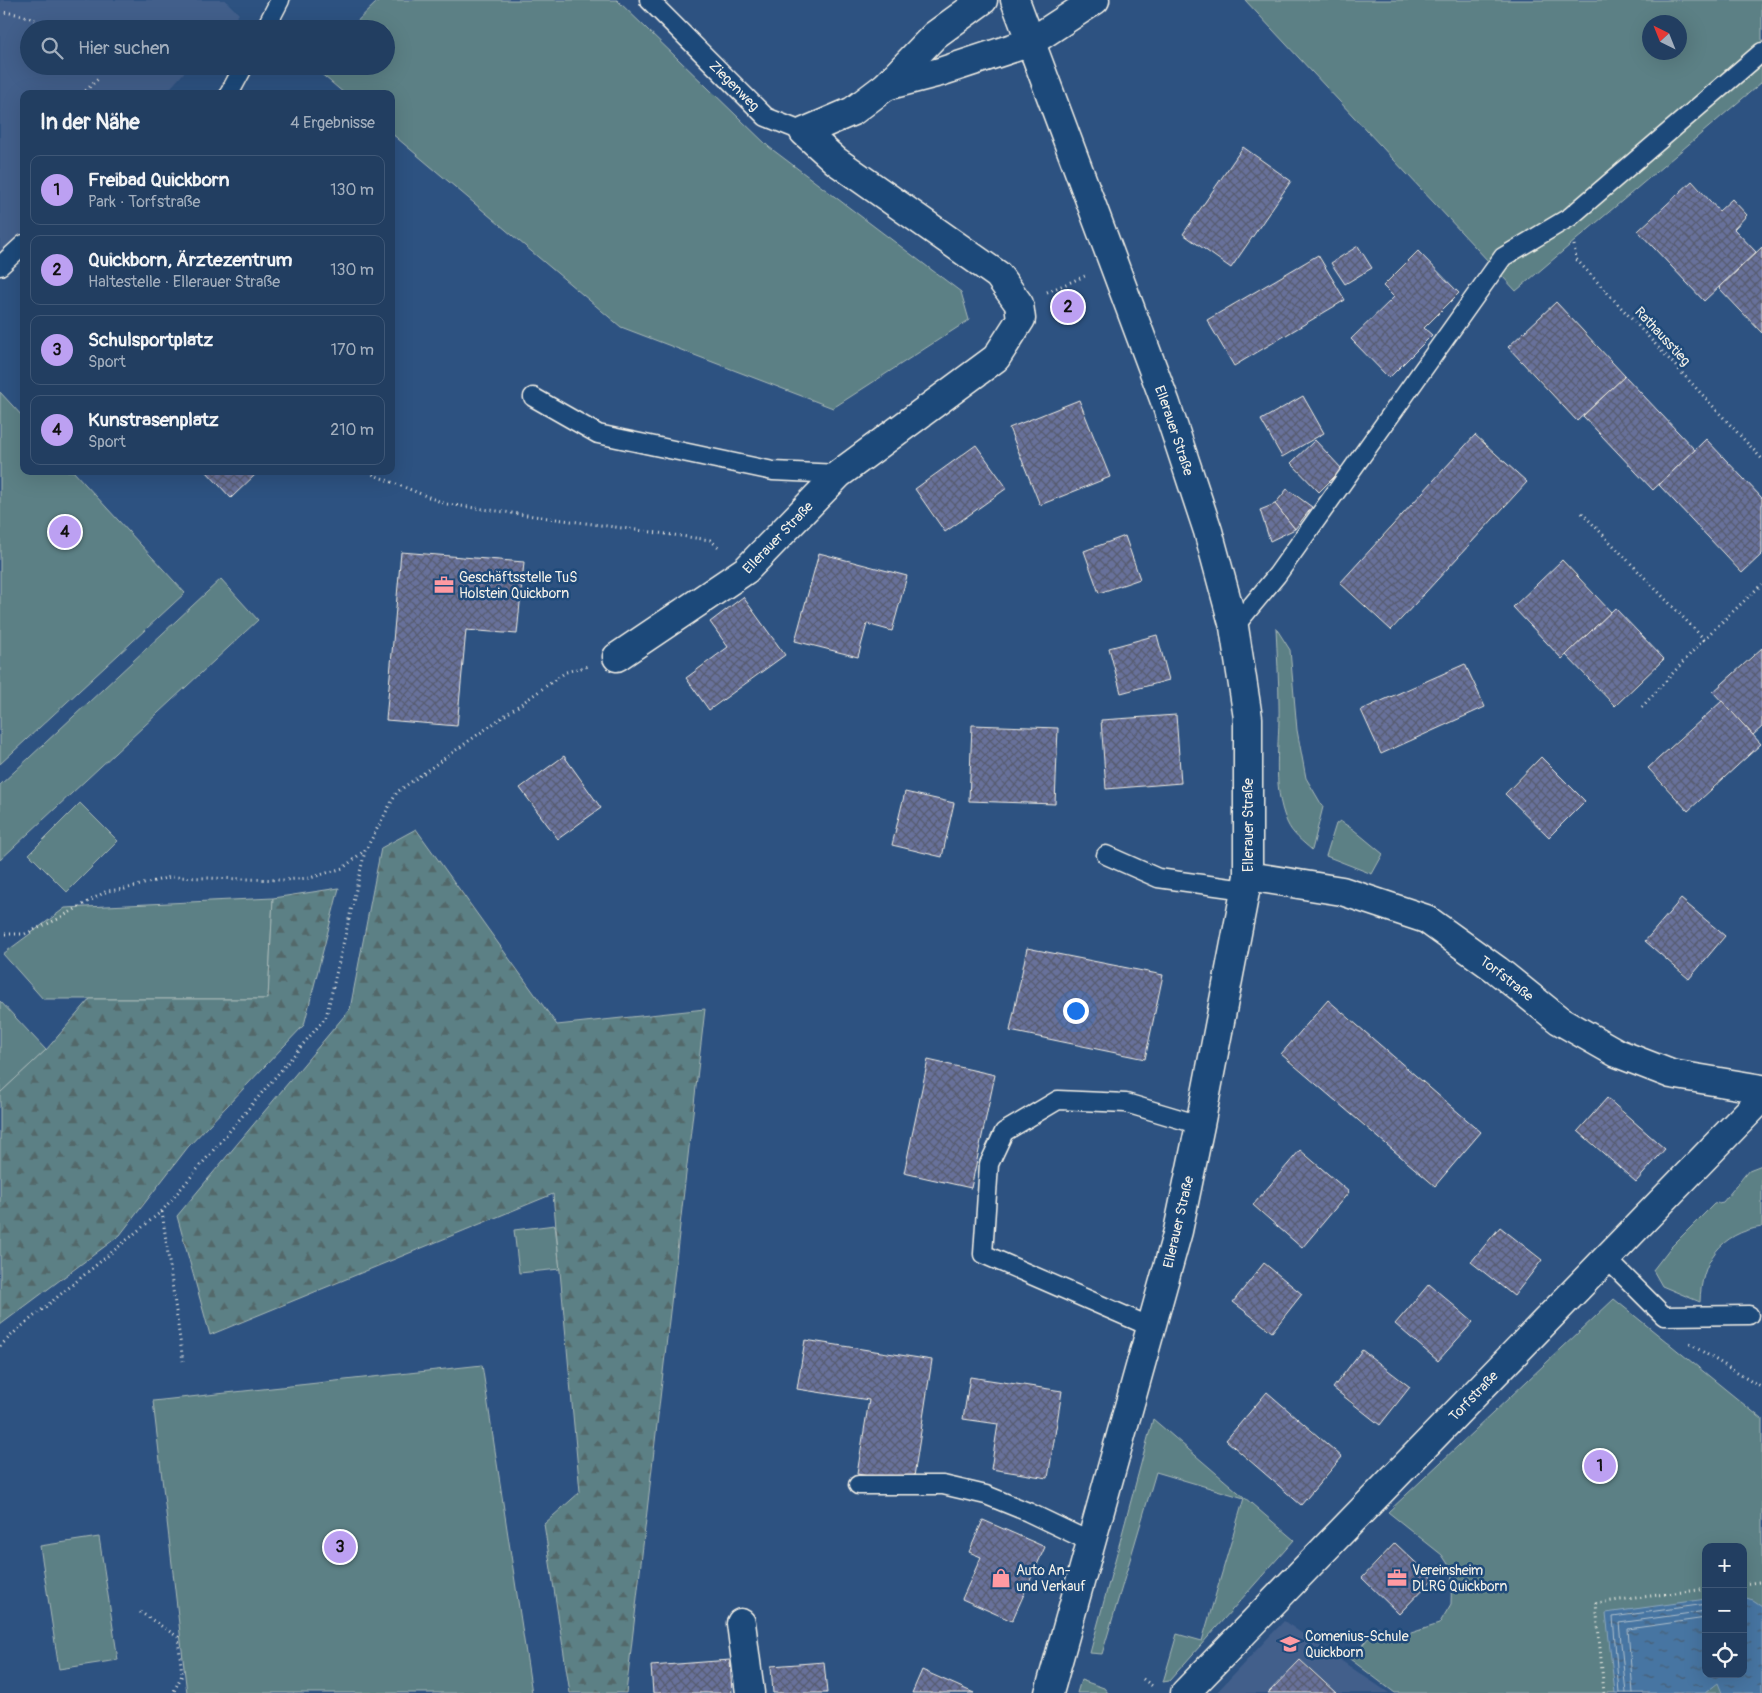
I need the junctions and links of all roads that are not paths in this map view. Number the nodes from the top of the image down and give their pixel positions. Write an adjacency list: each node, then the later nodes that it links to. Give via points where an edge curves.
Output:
1 (280, 0): 6 (lane)
2 (649, 0): 12 (lane, Ziegenweg, via 766,117)
3 (983, 0): 10 (street, via 935,35)
4 (1015, 0): 7 (street, Ellerauer Straße)
5 (1095, 0): 7 (street)
6 (270, 20)
7 (1031, 42): 10 (street); 17 (street, Ellerauer Straße, via 1166,404 1208,530)
8 (1762, 52): 17 (lane, via 1570,217 1503,257 1277,576)
9 (239, 75): 11 (lane)
10 (886, 86): 12 (street, via 853,111)
11 (230, 90)
12 (804, 132): 16 (street, Ellerauer Straße, via 836,161 998,275 1019,304 1022,319 996,358)
13 (20, 248): 14 (lane)
14 (0, 266)
15 (533, 396): 16 (lane, via 598,434 773,471)
16 (839, 474): 18 (street, Ellerauer Straße, via 746,570)
17 (1234, 627): 20 (street, Ellerauer Straße, via 1248,718)
18 (617, 657)
19 (1106, 855): 20 (lane, via 1158,878)
20 (1247, 883): 21 (street, Torfstraße, via 1342,891 1426,919 1559,1020 1617,1053 1670,1074); 23 (street, Ellerauer Straße)
21 (1762, 1089)
22 (1762, 1098): 24 (street, Torfstraße)
23 (1200, 1125): 26 (street, Ellerauer Straße, via 1178,1231); 26 (lane, via 1126,1103 1058,1100 1004,1132 989,1164 983,1254)
24 (1606, 1258): 25 (lane, via 1664,1316); 32 (street, Torfstraße)
25 (1748, 1315)
26 (1152, 1327): 28 (street, Ellerauer Straße)
27 (858, 1485): 28 (lane, via 943,1485 986,1495)
28 (1091, 1542): 31 (street, Ellerauer Straße)
29 (740, 1623): 30 (street)
30 (750, 1693)
31 (1049, 1693)
32 (1185, 1693)

